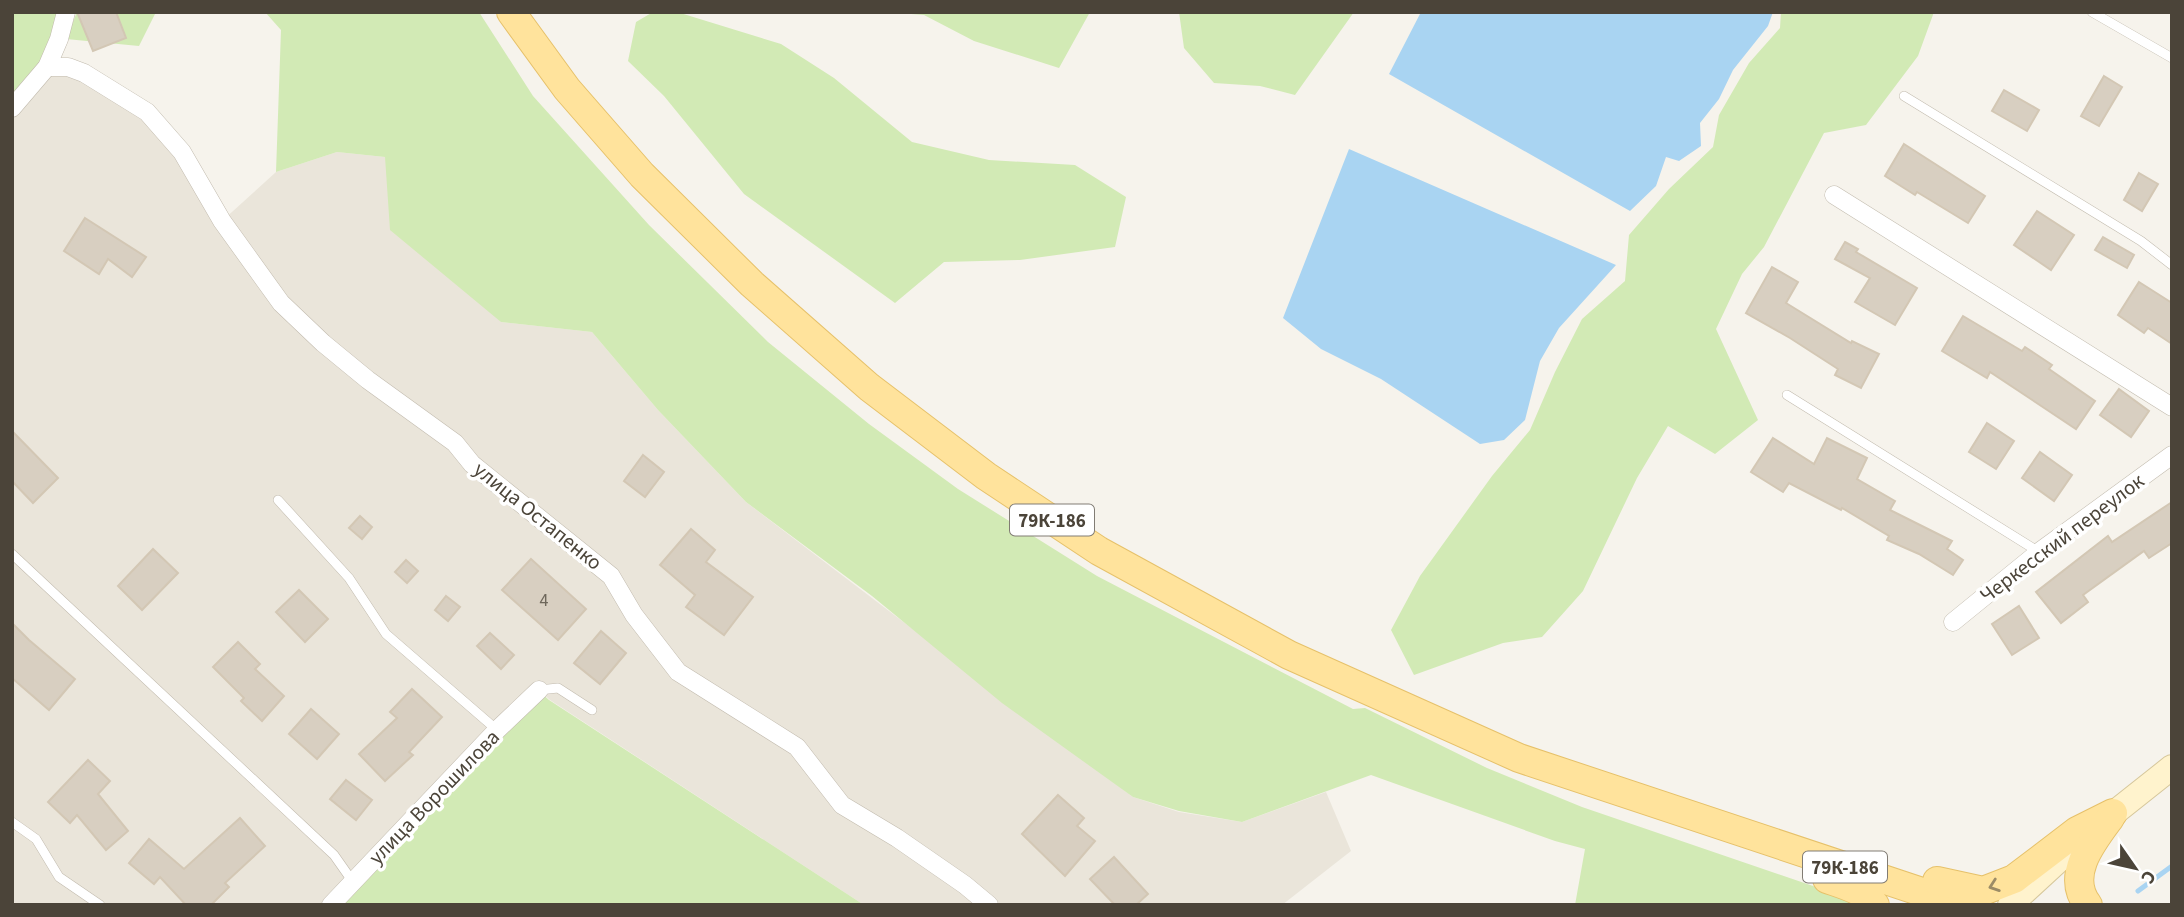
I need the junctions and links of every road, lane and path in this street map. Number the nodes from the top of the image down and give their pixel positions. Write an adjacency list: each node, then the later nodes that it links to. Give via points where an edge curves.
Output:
1 (66, 12): 5 (street)
2 (511, 12): 20 (main road, 79К-186, via 567,89 634,165 752,284 869,387 986,476 1099,551 1289,655)
3 (2092, 12): 4 (lane)
4 (2172, 58)
5 (47, 67): 7 (street); 27 (street, улица Остапенко, via 68,67 84,74 147,111 182,152 222,221 281,303 323,343 455,443 472,464 611,576 678,673 797,747 842,805 897,838)
6 (1904, 96): 9 (lane, via 2141,241)
7 (12, 108)
8 (1834, 195): 11 (street)
9 (2172, 265)
10 (1787, 395): 14 (lane)
11 (2172, 407)
12 (2172, 455): 14 (street, Черкесский переулок)
13 (278, 500): 19 (lane, via 349,578 386,634)
14 (2039, 552): 16 (street, Черкесский переулок)
15 (12, 554): 24 (lane, via 334,855)
16 (1953, 622)
17 (539, 690): 18 (lane, via 558,688); 19 (street, улица Ворошилова)
18 (592, 710)
19 (497, 730): 24 (street, улица Ворошилова)
20 (1519, 758): 22 (main road, one-way to 20, via 2077,831 2014,879 1983,891 1942,883 1628,782); 28 (main road, via 1616,807 1854,888); 29 (main road, 79К-186)
21 (2172, 766): 22 (street)
22 (2113, 813): 30 (street); 31 (main road, via 2089,846 2079,873 2080,894)
23 (12, 822): 25 (lane, via 36,839 59,877)
24 (353, 882): 26 (street, улица Ворошилова)
25 (100, 905)
26 (331, 905)
27 (989, 905)
28 (1875, 905)
29 (1961, 905)
30 (2010, 905)
31 (2088, 905)

